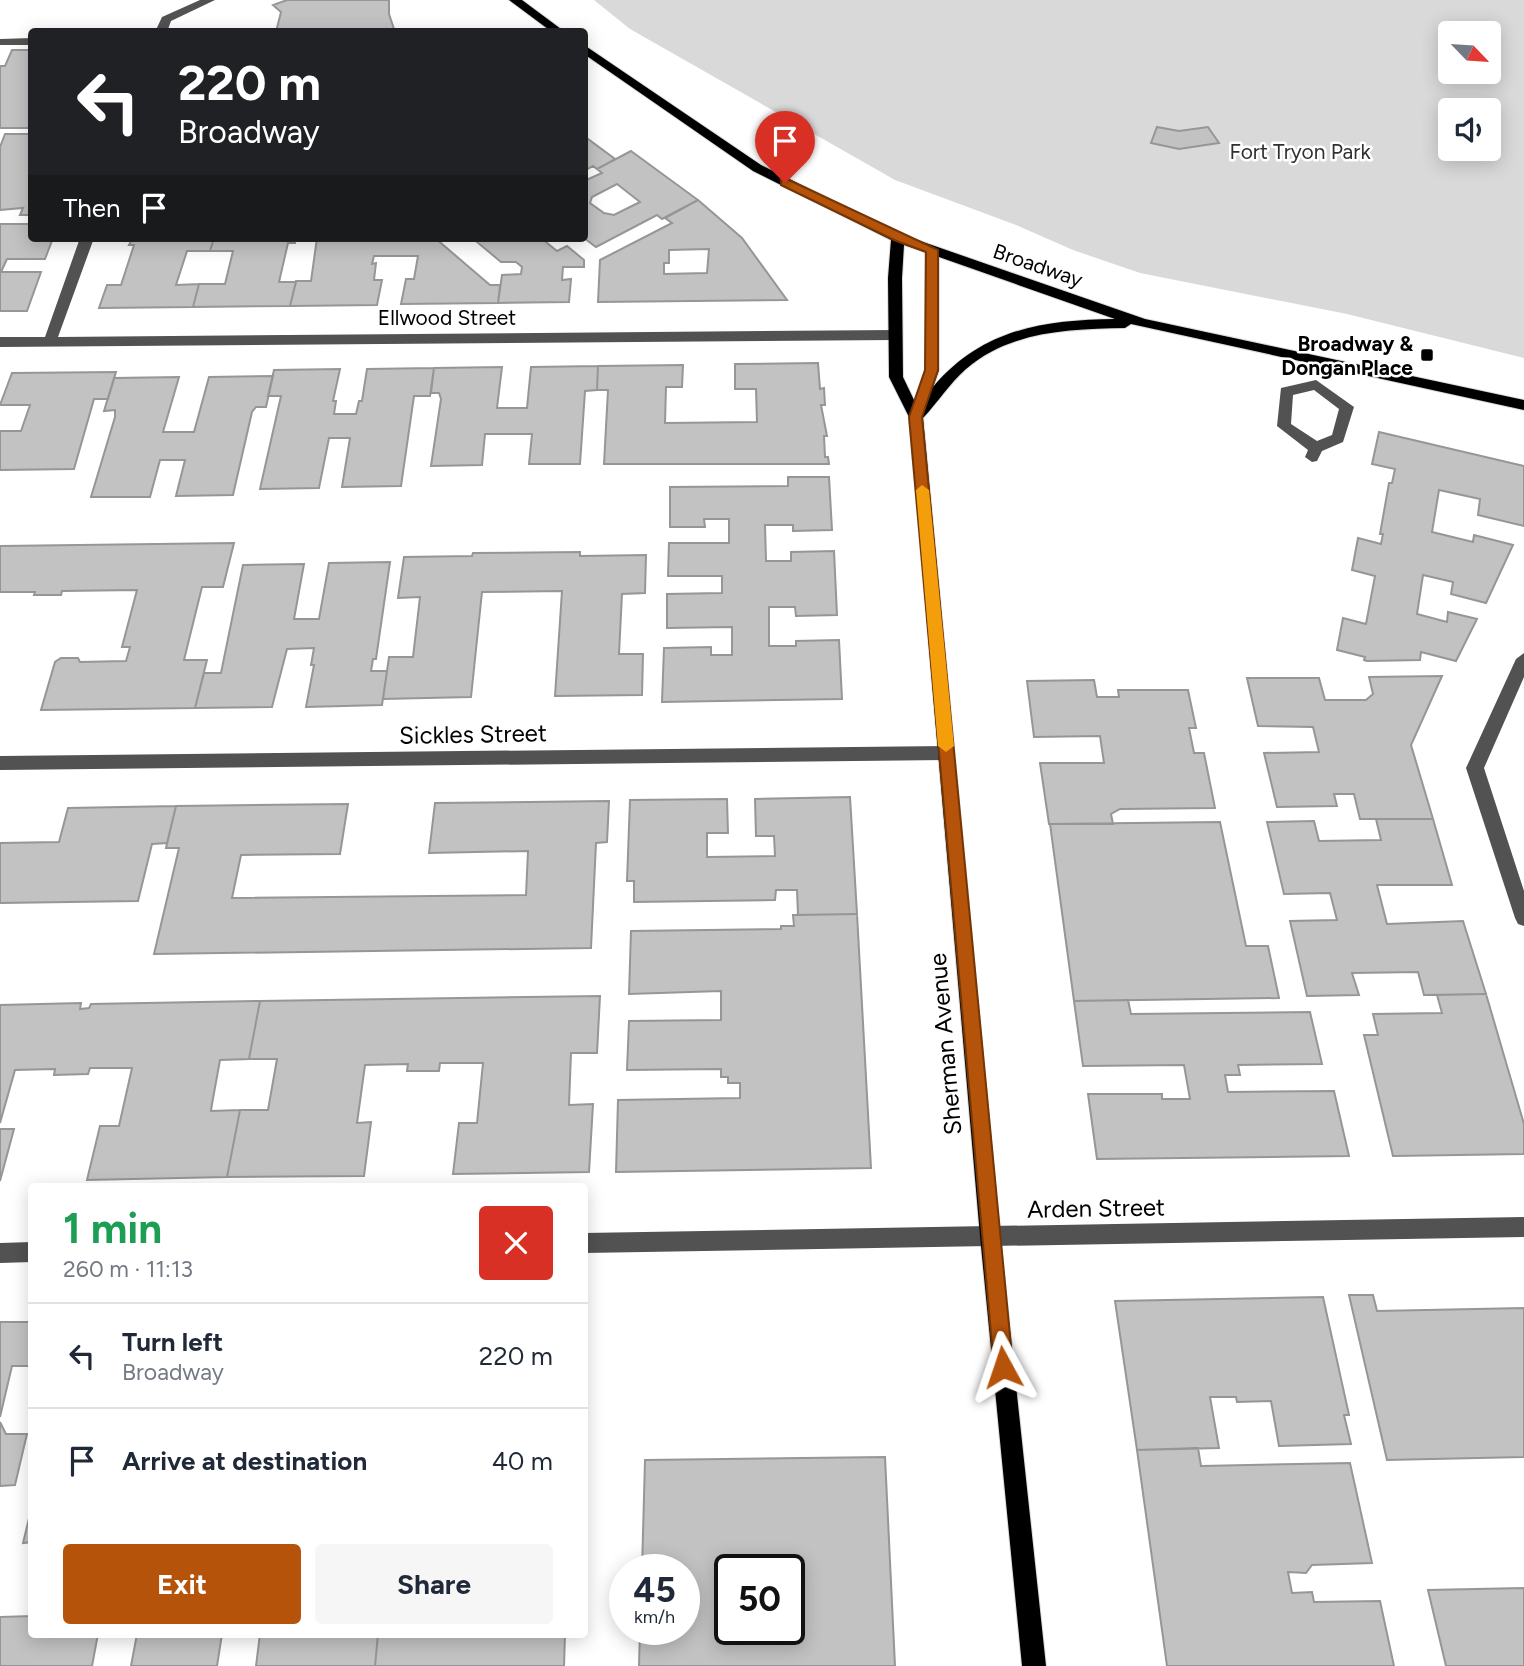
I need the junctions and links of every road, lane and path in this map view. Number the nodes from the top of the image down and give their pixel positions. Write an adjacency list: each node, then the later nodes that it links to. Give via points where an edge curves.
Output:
1 (209, 0): 3 (street, via 166,19)
2 (515, 0): 4 (main road)
3 (163, 28)
4 (555, 28)
5 (0, 41): 6 (street)
6 (28, 41)
7 (588, 51): 8 (main road, Broadway, via 757,168)
8 (898, 238): 10 (main road, Broadway); 12 (main road, Sherman Avenue)
9 (86, 242): 13 (street)
10 (932, 250): 11 (main road, Broadway); 18 (main road, Sherman Avenue, via 932,370)
11 (1142, 323): 15 (main road, Broadway); 18 (main road, via 1071,324 992,345 951,376)
12 (895, 335): 13 (street, Ellwood Street); 18 (main road, Sherman Avenue, via 896,377)
13 (50, 341): 14 (street, Ellwood Street)
14 (0, 342)
15 (1323, 362): 16 (street); 17 (main road, Broadway)
16 (1317, 385): 16 (street, via 1347,407 1338,438 1314,452 1284,426 1286,391)
17 (1524, 405)
18 (916, 417): 20 (main road, Sherman Avenue)
19 (1524, 659): 22 (street, via 1475,768)
20 (947, 753): 21 (street, Sickles Street); 24 (main road, Sherman Avenue)
21 (0, 763)
22 (1524, 918)
23 (1524, 1227): 24 (street, Arden Street)
24 (990, 1236): 25 (street, Arden Street); 28 (main road, Sherman Avenue)
25 (588, 1243)
26 (28, 1252): 27 (street)
27 (0, 1253)
28 (1034, 1666)

